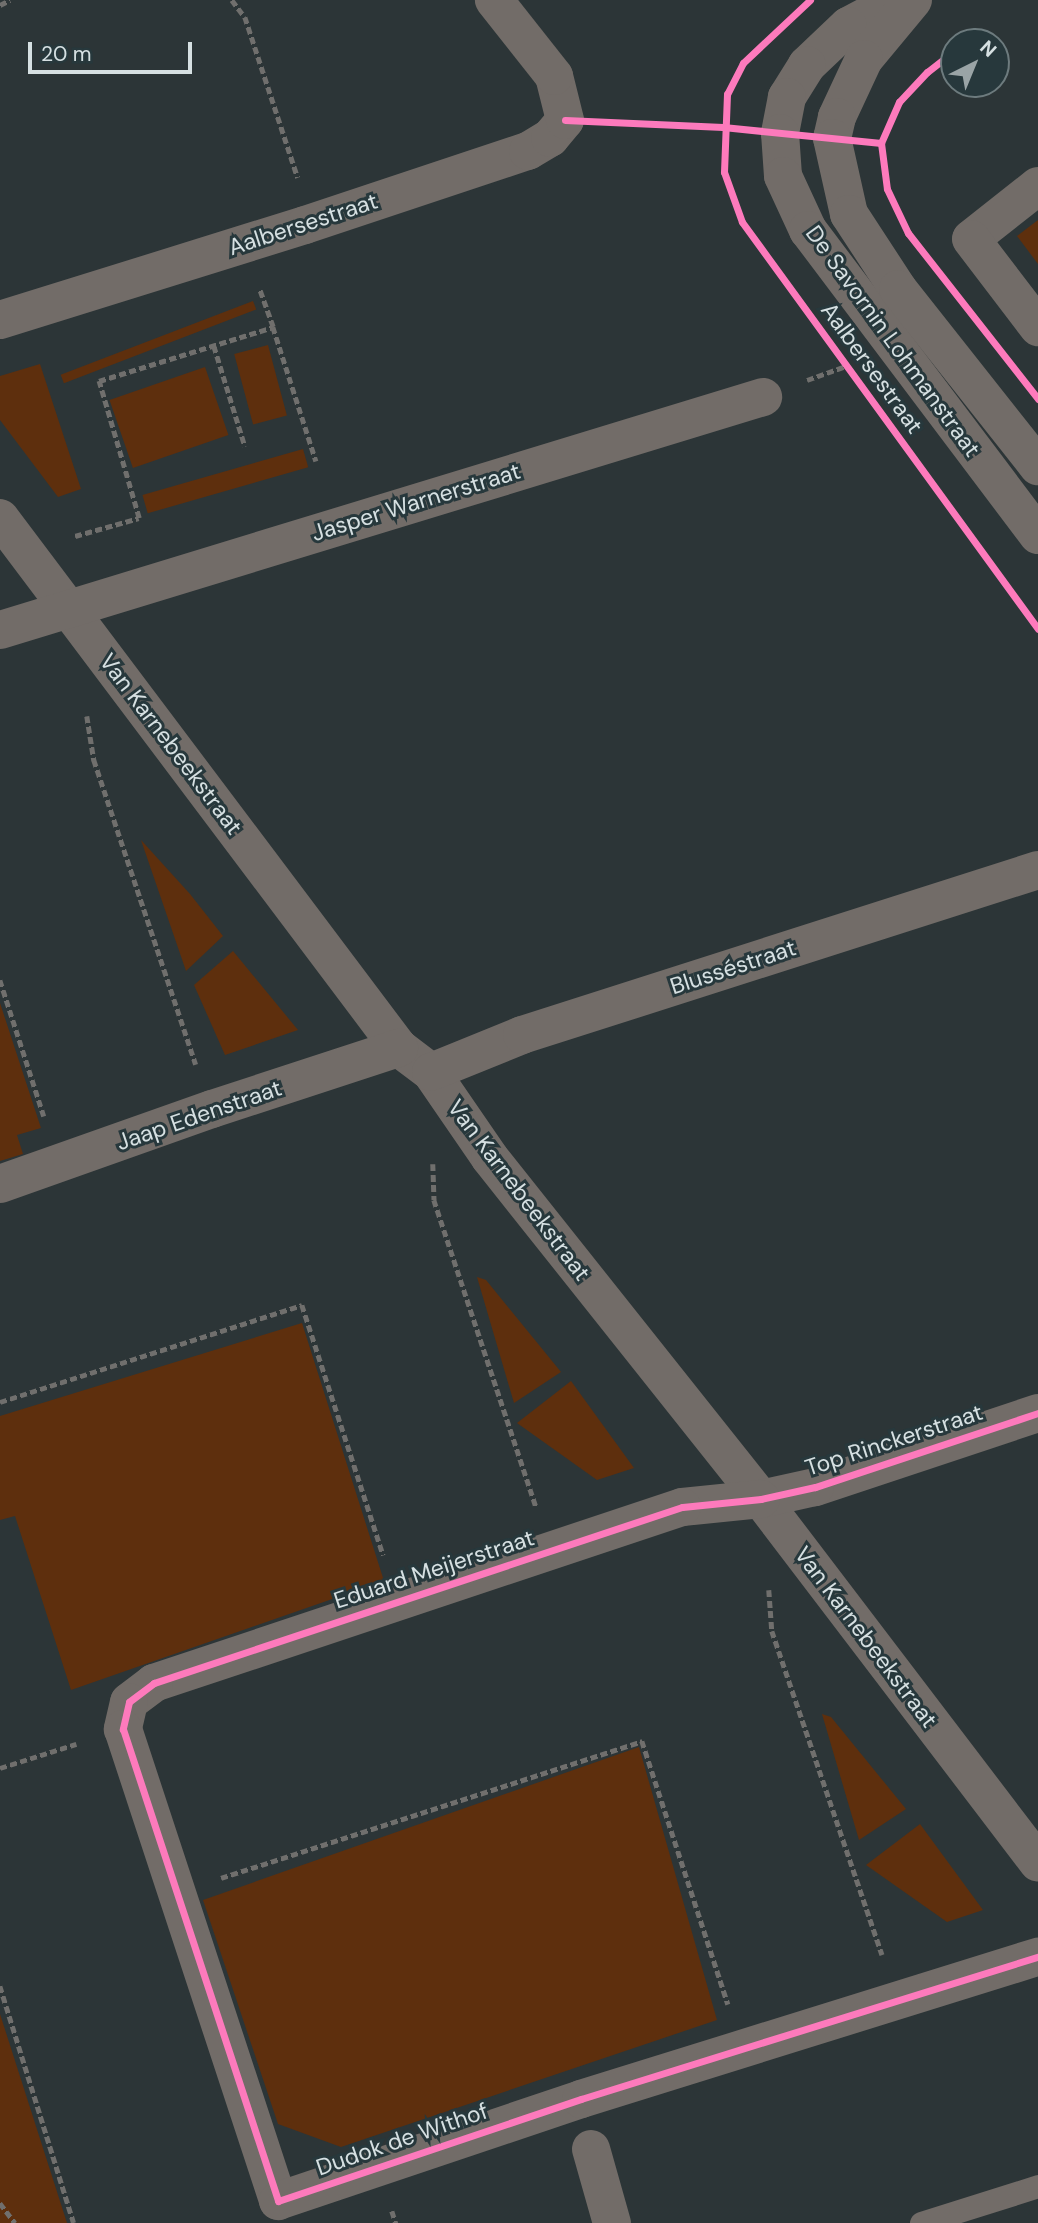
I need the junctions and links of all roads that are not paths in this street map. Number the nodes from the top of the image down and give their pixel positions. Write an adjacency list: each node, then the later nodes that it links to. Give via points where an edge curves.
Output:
1 (494, 0): 5 (street, Aalbersestraat, via 554,76 565,120 550,138 528,150 312,222)
2 (897, 0): 10 (street, De Savornin Lohmanstraat, via 848,26 807,65 787,97 780,133 783,176 807,230)
3 (913, 0): 8 (street, De Savornin Lohmanstraat, via 864,59 837,117 832,138 849,214 898,289)
4 (1038, 186): 6 (street, via 971,239)
5 (0, 320)
6 (1038, 327)
7 (763, 397): 11 (street, Jasper Warnerstraat)
8 (1038, 466)
9 (0, 518): 11 (street, Van Karnebeekstraat)
10 (1038, 535)
11 (69, 608): 12 (street, Jasper Warnerstraat); 14 (street, Van Karnebeekstraat)
12 (0, 630)
13 (1038, 870): 15 (street, Blusséstraat, via 522,1035)
14 (399, 1048): 15 (street, Van Karnebeekstraat); 16 (street, Jaap Edenstraat)
15 (431, 1072): 18 (street, Van Karnebeekstraat, via 490,1158)
16 (0, 1184)
17 (1038, 1413): 18 (street, Top Rinckerstraat, via 815,1487)
18 (761, 1499): 19 (street, Eduard Meijerstraat, via 682,1507 153,1683); 20 (street, Van Karnebeekstraat)
19 (126, 1715): 21 (street, Dudok de Withof, via 177,1892 278,2202 580,2099)
20 (1038, 1863)
21 (1038, 1957)
22 (591, 2149): 24 (street)
23 (1038, 2186): 25 (lane)
24 (612, 2223)
25 (921, 2223)

